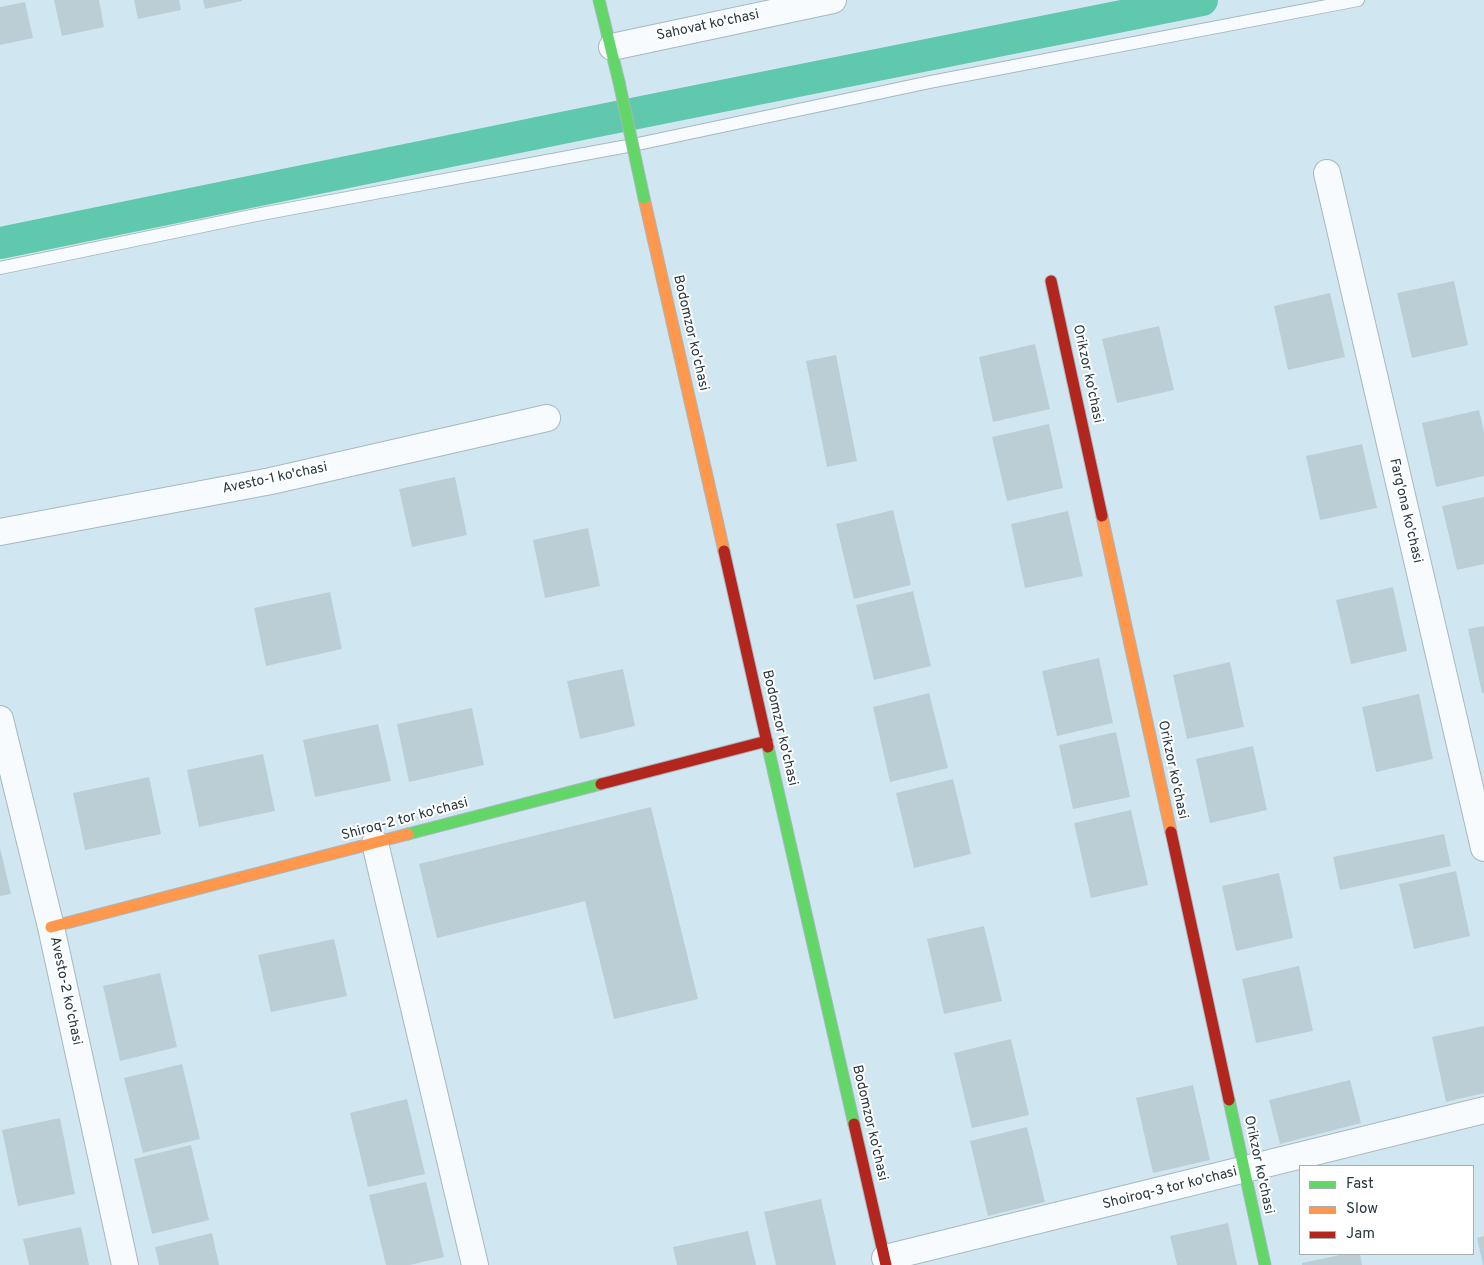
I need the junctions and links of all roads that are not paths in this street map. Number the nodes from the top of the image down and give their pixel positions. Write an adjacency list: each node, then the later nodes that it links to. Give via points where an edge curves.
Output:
1 (599, 0): 4 (street)
2 (834, 0): 4 (street, Sahovat ko'chasi)
3 (1358, 0): 5 (lane, via 930,82)
4 (612, 47): 5 (street, Bodomzor ko'chasi, bridge)
5 (633, 145): 7 (lane, via 256,215); 12 (street, Bodomzor ko'chasi, bridge)
6 (1327, 173): 14 (street, Farg'ona ko'chasi)
7 (0, 268)
8 (1051, 280): 17 (street, Orikzor ko'chasi)
9 (547, 418): 10 (street, Avesto-1 ko'chasi, via 271,481)
10 (0, 532)
11 (0, 719): 15 (street, Avesto-2 ko'chasi)
12 (767, 741): 13 (street, Shiroq-2 tor ko'chasi); 18 (street, Bodomzor ko'chasi)
13 (375, 843): 15 (street, Shiroq-2 tor ko'chasi); 20 (street)
14 (1484, 848)
15 (51, 927): 19 (street, Avesto-2 ko'chasi)
16 (1484, 1110): 17 (street, Shoiroq-3 tor ko'chasi)
17 (1244, 1171): 18 (street, Shoiroq-3 tor ko'chasi); 21 (street, Orikzor ko'chasi)
18 (886, 1262)
19 (125, 1265)
20 (474, 1265)
21 (1265, 1265)

